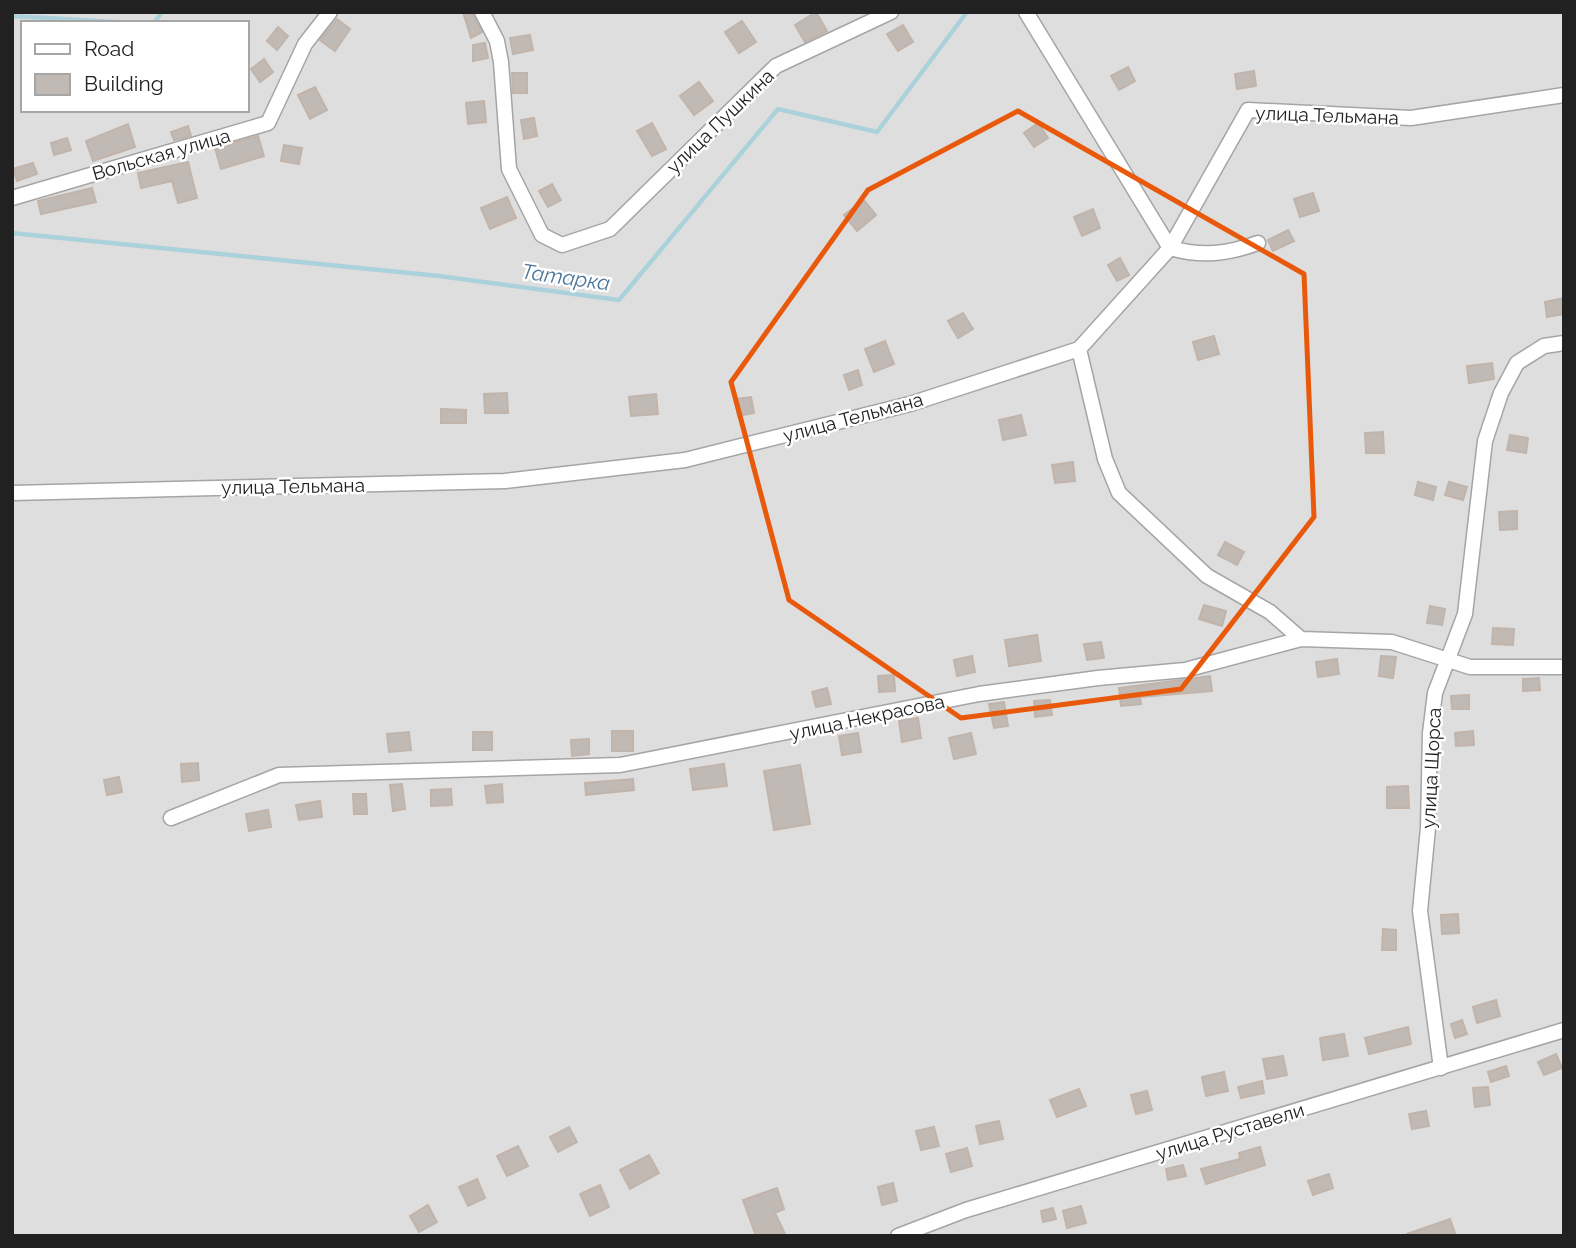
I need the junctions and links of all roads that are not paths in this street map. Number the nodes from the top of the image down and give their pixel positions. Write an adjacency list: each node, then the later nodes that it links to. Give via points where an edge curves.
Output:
1 (330, 12): 6 (street, Вольская улица, via 305,44 268,123)
2 (482, 12): 3 (street, улица Пушкина, via 497,40 501,62 509,169 542,236 562,245 610,229 776,66)
3 (891, 12)
4 (1026, 12): 8 (street)
5 (1564, 95): 8 (street, улица Тельмана, via 1411,118 1248,110)
6 (12, 198)
7 (1258, 243): 8 (street, via 1232,252 1195,256)
8 (1170, 248): 10 (street, улица Тельмана)
9 (1564, 343): 13 (street, улица Щорса, via 1544,346 1517,363 1501,393 1485,441 1465,614)
10 (1079, 349): 11 (street, улица Тельмана, via 910,404 685,460 505,481); 12 (street, via 1105,459 1119,493 1208,576 1270,612)
11 (12, 493)
12 (1301, 639): 13 (street, улица Некрасова, via 1392,642); 15 (street, улица Некрасова, via 1185,670 979,694 620,765 279,775)
13 (1447, 657): 14 (street, улица Некрасова, via 1470,667); 17 (street, улица Щорса, via 1435,693 1430,733 1420,911)
14 (1564, 667)
15 (171, 818)
16 (1564, 1030): 17 (street, улица Руставели)
17 (1441, 1068): 18 (street, улица Руставели, via 966,1210)
18 (898, 1236)

